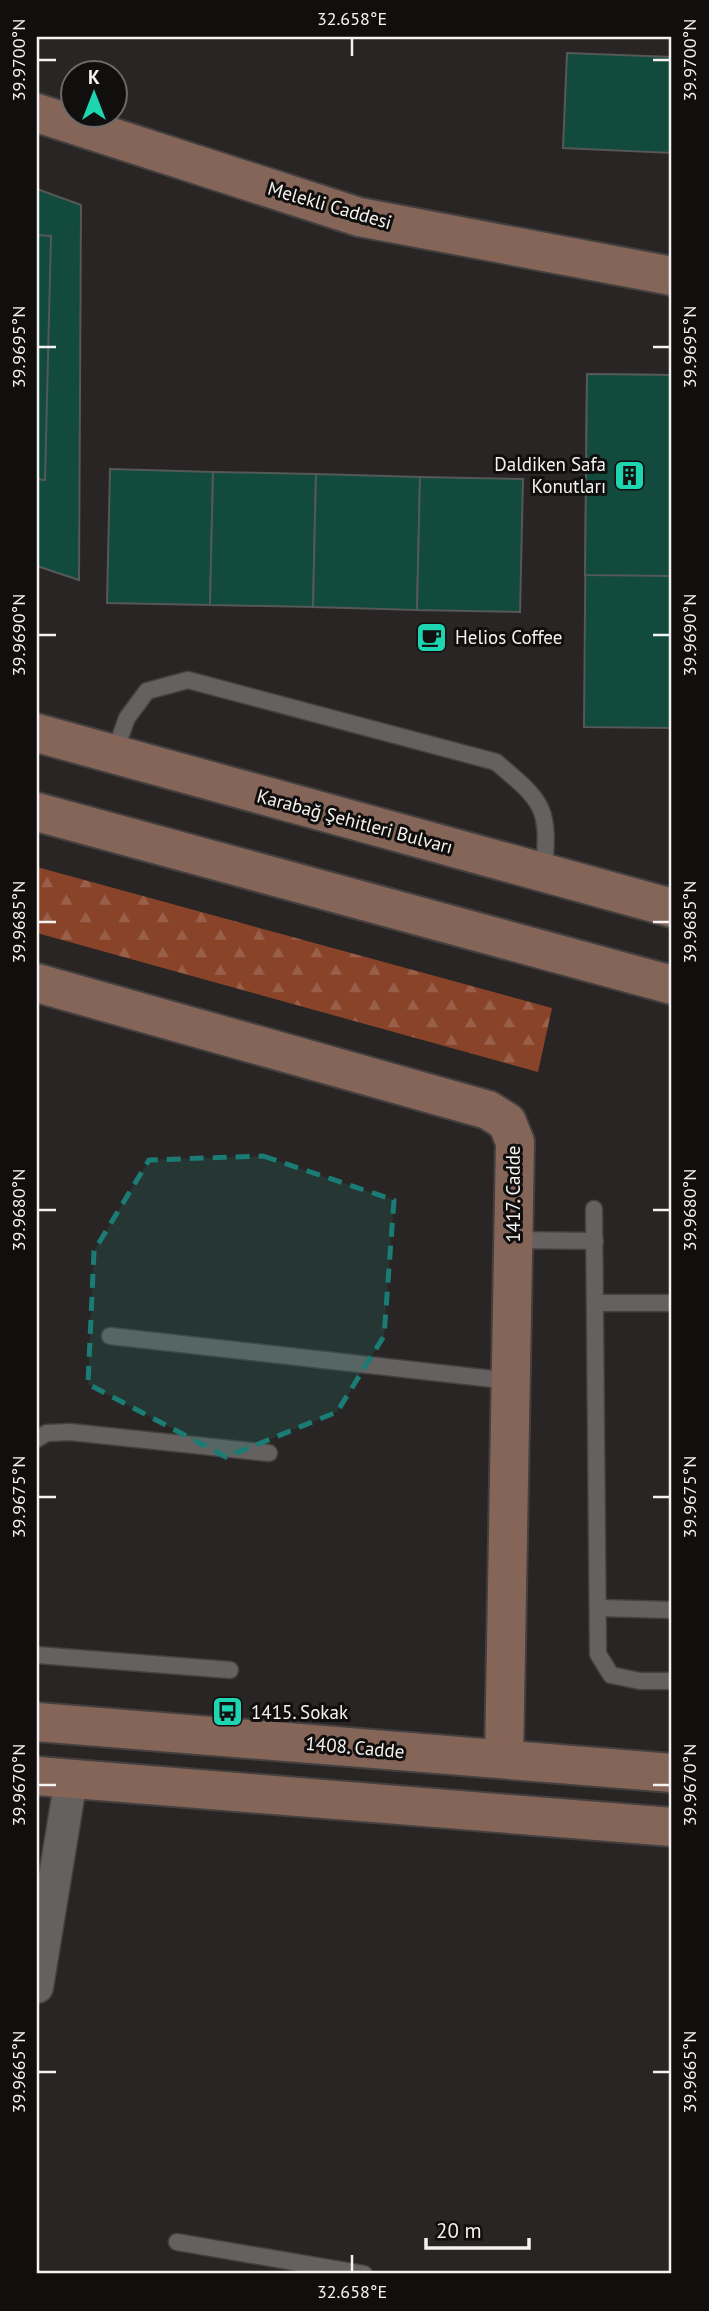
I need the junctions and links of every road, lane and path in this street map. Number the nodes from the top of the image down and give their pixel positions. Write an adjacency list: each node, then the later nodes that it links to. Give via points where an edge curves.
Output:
1 (37, 113): 2 (main road, Melekli Caddesi, via 359,217)
2 (672, 276)
3 (37, 733): 4 (main road, Karabağ Şehitleri Bulvarı)
4 (114, 754): 6 (main road, Karabağ Şehitleri Bulvarı); 6 (lane, via 127,718 148,691 188,680 496,762 532,792 547,825)
5 (37, 812): 9 (main road)
6 (544, 873): 7 (main road, Karabağ Şehitleri Bulvarı)
7 (672, 908)
8 (37, 983): 11 (main road, 1417. Cadde, via 488,1110 507,1122 515,1142)
9 (672, 985)
10 (594, 1209): 12 (lane)
11 (513, 1240): 12 (lane); 16 (main road, 1417. Cadde)
12 (595, 1241): 13 (lane)
13 (596, 1303): 14 (lane); 19 (lane)
14 (672, 1303)
15 (110, 1336): 16 (lane)
16 (511, 1381): 25 (main road, 1417. Cadde)
17 (37, 1440): 18 (lane, via 47,1433 70,1432)
18 (269, 1453)
19 (600, 1608): 20 (lane); 23 (lane, via 598,1654 611,1675)
20 (672, 1610)
21 (37, 1655): 22 (lane)
22 (230, 1670)
23 (672, 1681)
24 (37, 1721): 25 (main road, 1408. Cadde)
25 (504, 1759): 26 (main road, 1408. Cadde)
26 (672, 1773)
27 (54, 1777): 28 (main road); 29 (street)
28 (672, 1826)
29 (37, 1987)
30 (177, 2242): 31 (lane)
31 (364, 2274)

